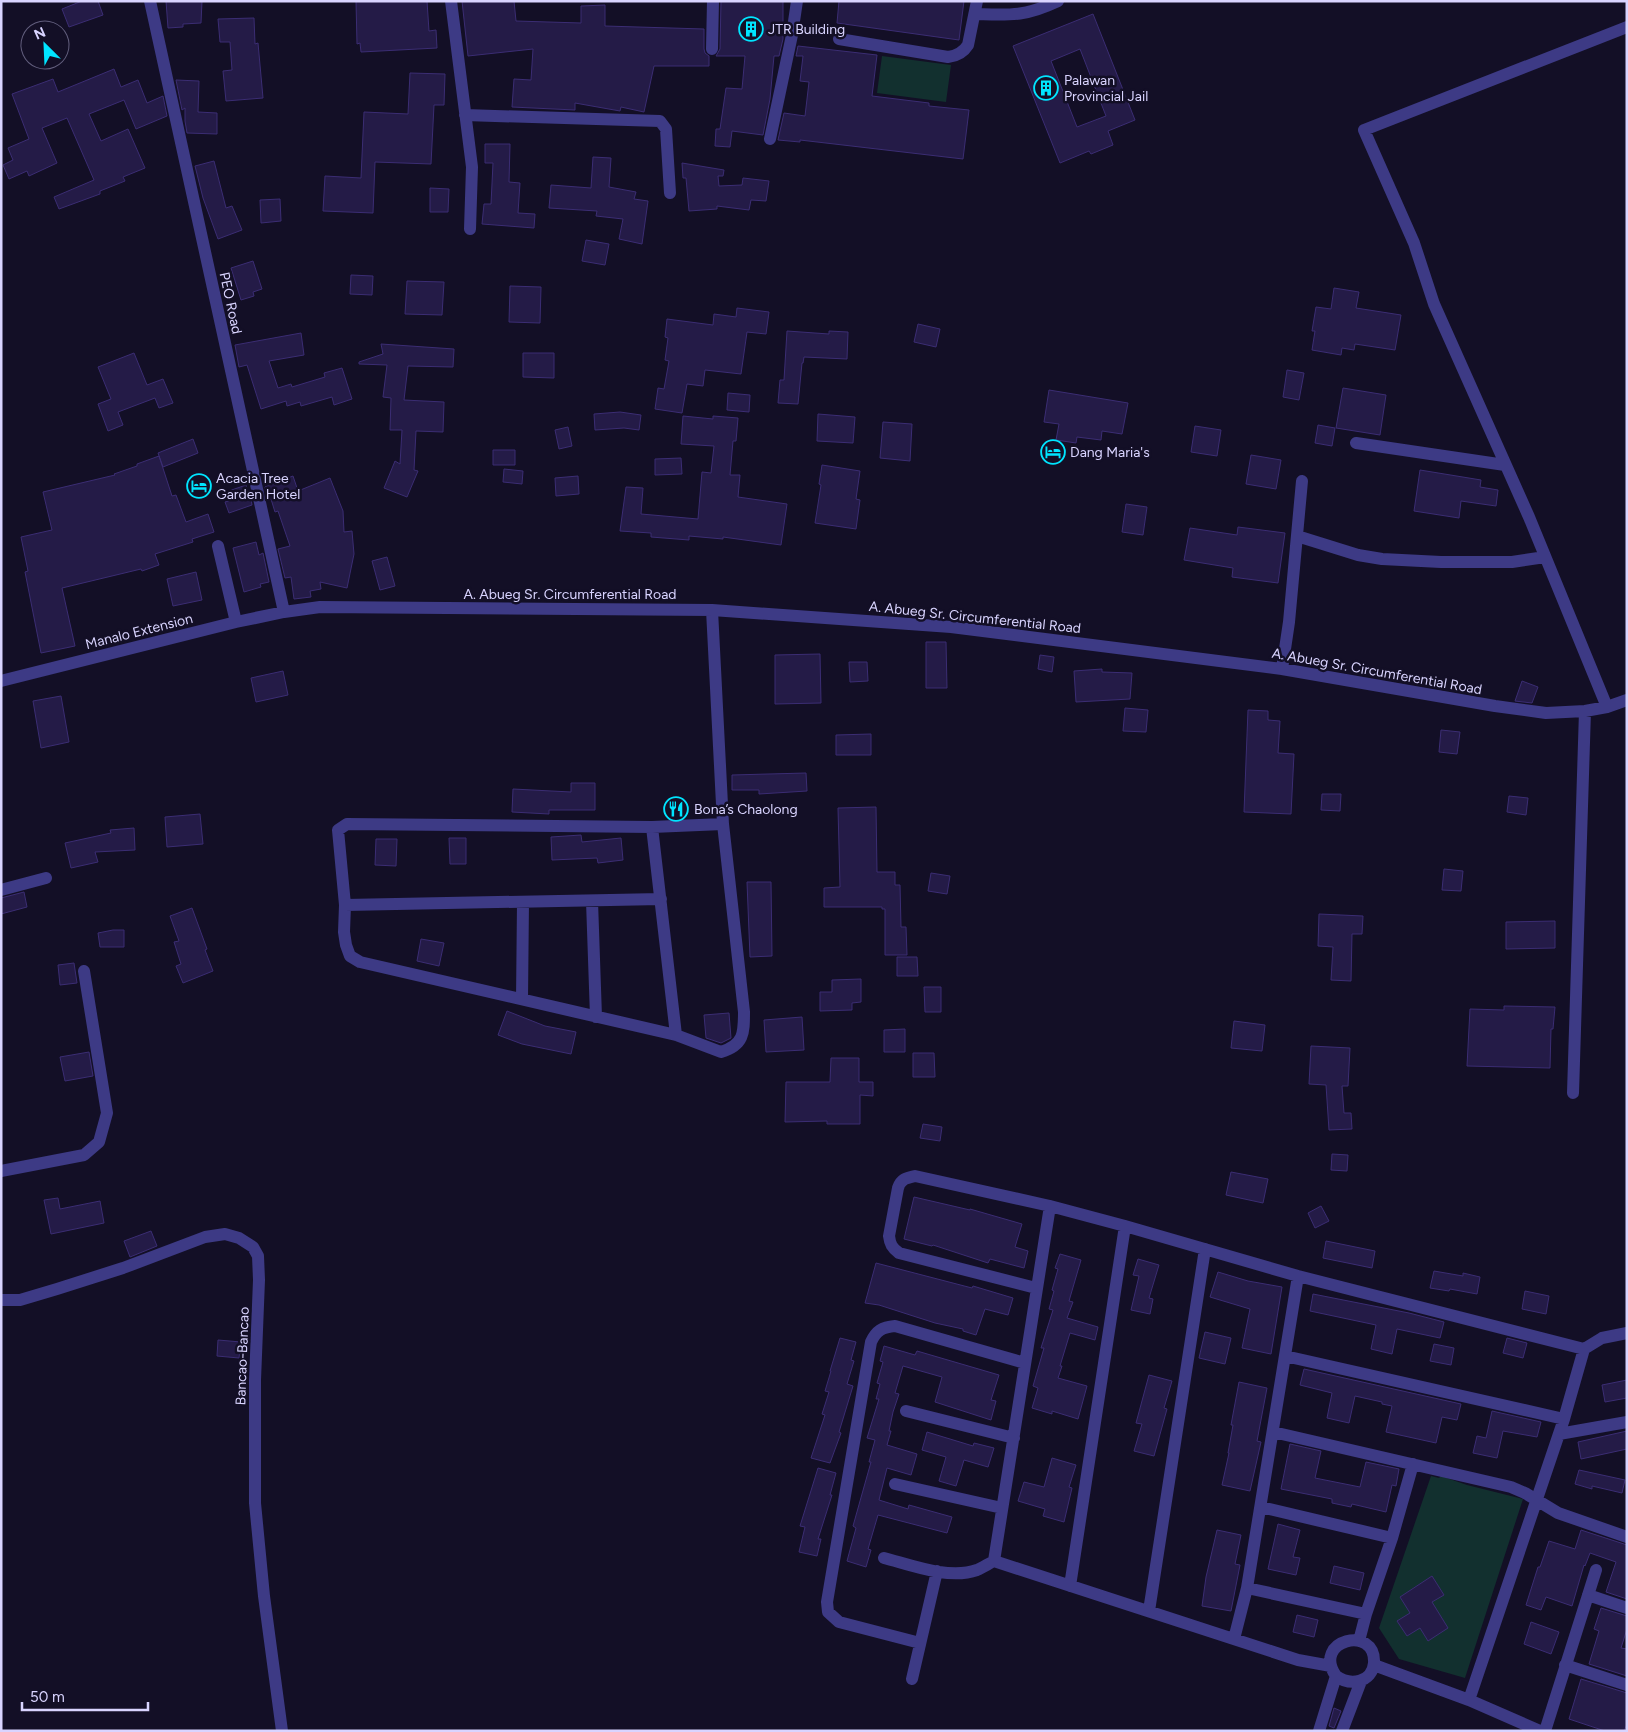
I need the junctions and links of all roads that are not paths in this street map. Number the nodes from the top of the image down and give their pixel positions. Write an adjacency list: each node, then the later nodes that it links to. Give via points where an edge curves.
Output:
1 (150, 1): 21 (street, PEO Road)
2 (451, 1): 10 (street)
3 (713, 1): 9 (street)
4 (797, 1): 11 (street)
5 (1058, 1): 6 (street, via 1013,16)
6 (976, 8): 8 (street, via 968,45 955,56)
7 (1627, 26): 15 (street, via 1364,130 1414,243 1434,304)
8 (839, 39)
9 (712, 49)
10 (465, 115): 12 (street, via 660,121 666,128); 13 (street, via 472,167)
11 (770, 139)
12 (670, 193)
13 (470, 229)
14 (1356, 442): 15 (street)
15 (1505, 465): 19 (street)
16 (1302, 481): 17 (street)
17 (1297, 536): 19 (street, via 1382,559 1512,562); 23 (street)
18 (218, 546): 22 (street)
19 (1545, 557): 26 (street)
20 (712, 610): 21 (street, A. Abueg Sr. Circumferential Road, via 320,607); 23 (street, A. Abueg Sr. Circumferential Road, via 951,627); 28 (street)
21 (284, 612): 22 (street, Manalo Extension)
22 (236, 622): 24 (street, Manalo Extension)
23 (1282, 669): 27 (street, A. Abueg Sr. Circumferential Road, via 1495,706 1546,713)
24 (1, 681)
25 (1627, 700): 26 (street, A. Abueg Sr. Circumferential Road)
26 (1607, 707): 27 (street, A. Abueg Sr. Circumferential Road)
27 (1585, 711): 40 (street)
28 (723, 824): 29 (street); 39 (street, via 744,1027 736,1046 722,1052)
29 (652, 827): 33 (street); 35 (street, via 347,824 338,830)
30 (46, 878): 31 (street)
31 (1, 890)
32 (592, 900): 33 (street); 34 (street); 38 (street)
33 (661, 900): 39 (street)
34 (523, 902): 35 (street); 37 (street)
35 (345, 905): 37 (street, via 346,945 350,956 360,962)
36 (84, 972): 41 (street, via 107,1113 99,1142 84,1155)
37 (522, 1000): 38 (street)
38 (596, 1017): 39 (street)
39 (676, 1035)
40 (1573, 1093)
41 (1, 1171)
42 (1050, 1206): 43 (street); 46 (street); 46 (street, via 915,1176 900,1182 889,1236 891,1246 899,1253)
43 (1125, 1226): 44 (street); 69 (street)
44 (1205, 1249): 45 (street); 73 (street)
45 (1298, 1276): 49 (street); 50 (street)
46 (1036, 1288): 51 (street)
47 (1, 1300): 85 (street, Bancao-Bancao, via 20,1300 57,1289 205,1238 225,1234 253,1247 258,1256 259,1280 255,1502)
48 (1627, 1333): 49 (street, via 1602,1338)
49 (1584, 1349): 53 (street)
50 (1286, 1356): 53 (street); 55 (street)
51 (1026, 1363): 57 (street); 77 (street, via 895,1326 881,1329 871,1342 827,1602 828,1612 839,1622)
52 (906, 1411): 57 (street)
53 (1564, 1420): 56 (street)
54 (1627, 1422): 56 (street)
55 (1273, 1432): 58 (street); 61 (street)
56 (1559, 1434): 60 (street)
57 (1014, 1438): 62 (street)
58 (1413, 1464): 60 (street, via 1511,1487); 64 (street)
59 (895, 1484): 62 (street)
60 (1536, 1499): 63 (street, via 1558,1513); 84 (street)
61 (1261, 1507): 64 (street); 70 (street)
62 (1002, 1508): 66 (street)
63 (1627, 1537)
64 (1392, 1538): 74 (street)
65 (884, 1558): 68 (street)
66 (994, 1561): 68 (street, via 977,1570 960,1573); 69 (street)
67 (1596, 1570): 71 (street)
68 (937, 1571): 77 (street)
69 (1070, 1586): 73 (street)
70 (1247, 1588): 74 (street); 75 (street)
71 (1588, 1595): 72 (street); 79 (street)
72 (1627, 1608)
73 (1148, 1611): 75 (street)
74 (1366, 1614): 76 (street)
75 (1234, 1639): 80 (street)
76 (1359, 1641): 78 (street, via 1369,1648); 80 (street, via 1344,1641 1338,1645 1330,1659)
77 (920, 1643): 81 (street)
78 (1374, 1664): 82 (street); 84 (street)
79 (1565, 1665): 83 (street); 89 (street)
80 (1333, 1671): 82 (street, via 1347,1682); 86 (street)
81 (912, 1679)
82 (1361, 1681): 87 (street)
83 (1627, 1685)
84 (1469, 1700): 88 (street)
85 (282, 1731)
86 (1319, 1731)
87 (1342, 1731)
88 (1540, 1731)
89 (1545, 1731)

